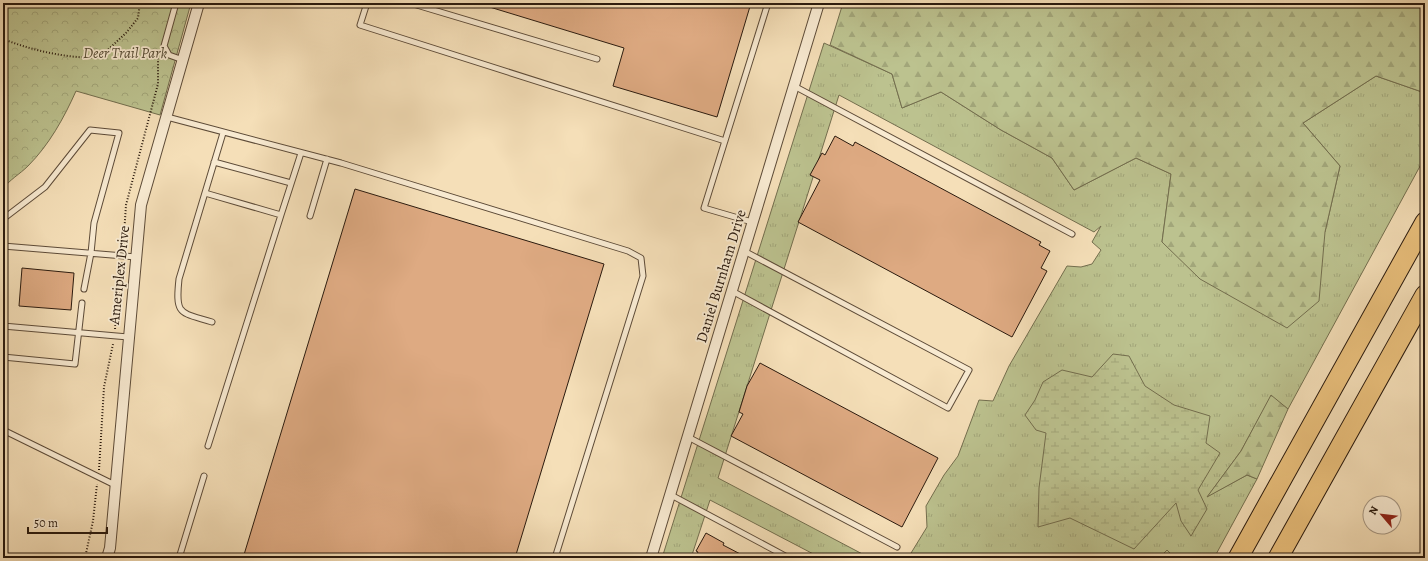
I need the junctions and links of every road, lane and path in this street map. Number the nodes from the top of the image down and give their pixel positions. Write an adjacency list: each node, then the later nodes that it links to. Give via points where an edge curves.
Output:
1 (140, 3): 8 (path, via 138,18 99,58 31,50)
2 (176, 3): 9 (lane, via 164,46 168,55)
3 (199, 3): 9 (street, Ameriplex Drive)
4 (367, 3): 14 (lane, via 360,25)
5 (410, 3): 10 (lane)
6 (768, 3): 14 (lane)
7 (819, 3): 11 (street, Daniel Burnham Drive)
8 (3, 39)
9 (183, 60): 12 (street, Ameriplex Drive)
10 (597, 60)
11 (794, 86): 23 (street, Daniel Burnham Drive); 25 (lane)
12 (166, 117): 13 (lane); 29 (street, Ameriplex Drive, via 141,205)
13 (223, 133): 15 (lane); 17 (lane)
14 (725, 141): 23 (lane, via 704,208)
15 (301, 152): 16 (lane); 18 (lane)
16 (327, 159): 21 (lane); 48 (lane, via 628,251 641,258 643,276)
17 (214, 162): 18 (lane); 19 (lane)
18 (291, 183): 20 (lane)
19 (205, 193): 20 (lane); 34 (lane, via 179,280 178,306 183,313)
20 (281, 215): 41 (lane)
21 (310, 216)
22 (3, 222): 28 (lane, via 45,187 90,130 119,133 94,222)
23 (752, 222): 27 (street, Daniel Burnham Drive)
24 (1425, 222): 51 (highway)
25 (1072, 234)
26 (3, 246): 28 (lane)
27 (744, 251): 31 (street, Daniel Burnham Drive); 31 (lane, via 969,370 948,408)
28 (91, 254): 29 (lane); 30 (lane)
29 (136, 257): 37 (street, Ameriplex Drive)
30 (84, 289)
31 (732, 291): 40 (street, Daniel Burnham Drive)
32 (1425, 295): 52 (highway)
33 (82, 303): 36 (lane)
34 (212, 322)
35 (3, 326): 36 (lane)
36 (79, 332): 37 (lane); 38 (lane, via 75,364)
37 (128, 337): 43 (street, Ameriplex Drive)
38 (3, 358)
39 (3, 430): 43 (lane)
40 (688, 437): 44 (street, Daniel Burnham Drive); 45 (lane)
41 (208, 446)
42 (204, 476): 47 (lane)
43 (115, 485): 46 (street, Ameriplex Drive)
44 (671, 495): 49 (street, Daniel Burnham Drive); 50 (lane)
45 (896, 547)
46 (107, 558)
47 (179, 558)
48 (556, 558)
49 (651, 558)
50 (789, 558)
51 (1238, 558)
52 (1278, 558)

